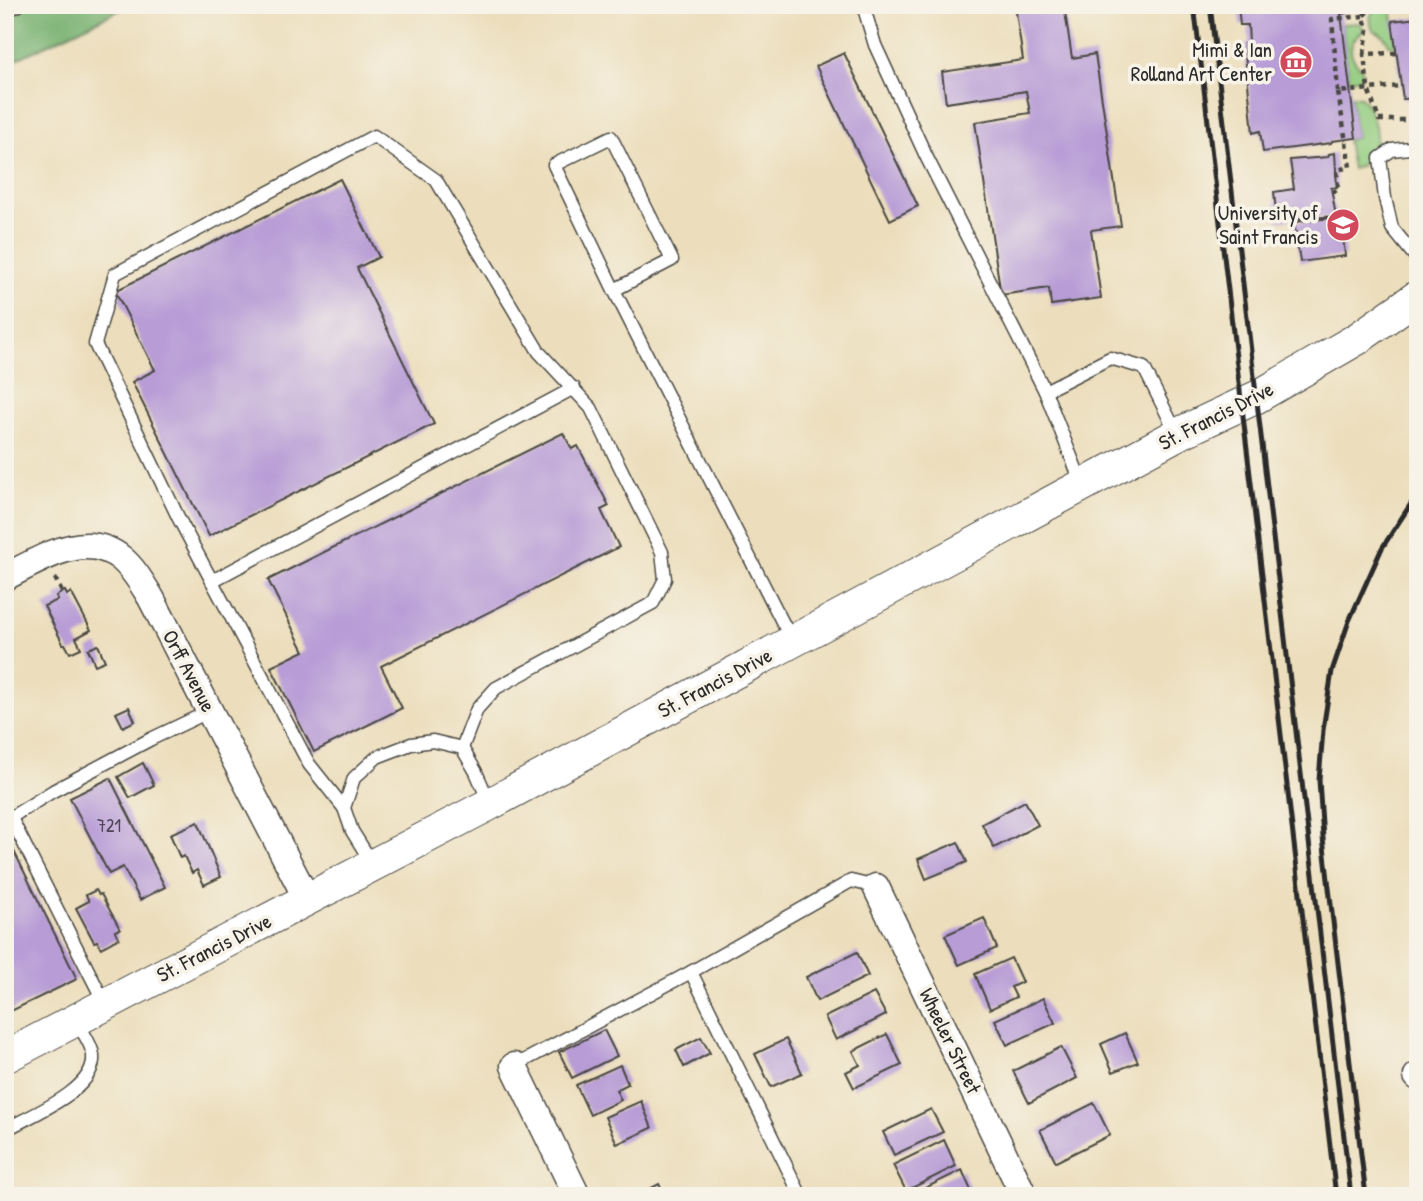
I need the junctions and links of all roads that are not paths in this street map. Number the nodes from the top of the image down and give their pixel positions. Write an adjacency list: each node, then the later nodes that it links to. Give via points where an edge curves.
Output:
1 (19, 5): 3 (lane)
2 (863, 5): 9 (lane, via 875,44 926,156)
3 (5, 10)
4 (1418, 147): 5 (lane, via 1392,150 1380,158 1392,228)
5 (1418, 260)
6 (614, 290): 6 (lane, via 554,165 611,137 672,260); 14 (lane)
7 (1418, 296): 10 (street, St. Francis Drive, via 1357,339 1257,397)
8 (574, 388): 13 (lane); 13 (lane, via 539,352 436,180 374,136 114,274 95,344); 16 (lane, via 591,408 662,552 665,579 653,603 496,688 477,709)
9 (1045, 391): 10 (lane, via 1110,358 1144,368); 11 (lane)
10 (1178, 434): 11 (street, St. Francis Drive)
11 (1083, 486): 14 (street, St. Francis Drive)
12 (5, 577): 15 (street, Orff Avenue, via 74,546 106,548 132,570 151,598)
13 (212, 582): 18 (lane, via 309,764)
14 (792, 642): 17 (street, St. Francis Drive)
15 (210, 710): 19 (lane); 22 (street, Orff Avenue)
16 (462, 748): 17 (lane); 18 (lane, via 433,741 377,757 354,778)
17 (490, 804): 20 (street, St. Francis Drive)
18 (344, 808): 20 (lane)
19 (8, 819): 24 (lane)
20 (373, 865): 22 (street, St. Francis Drive)
21 (876, 887): 23 (lane, via 851,881); 31 (street, Wheeler Street)
22 (307, 899): 24 (street, St. Francis Drive)
23 (691, 972): 27 (lane); 30 (lane)
24 (105, 1004): 25 (street, St. Francis Drive)
25 (76, 1020): 26 (street, St. Francis Drive); 28 (lane, via 93,1052 92,1069 68,1095)
26 (5, 1057)
27 (514, 1066): 29 (street)
28 (5, 1129)
29 (577, 1196)
30 (801, 1196)
31 (1024, 1196)

